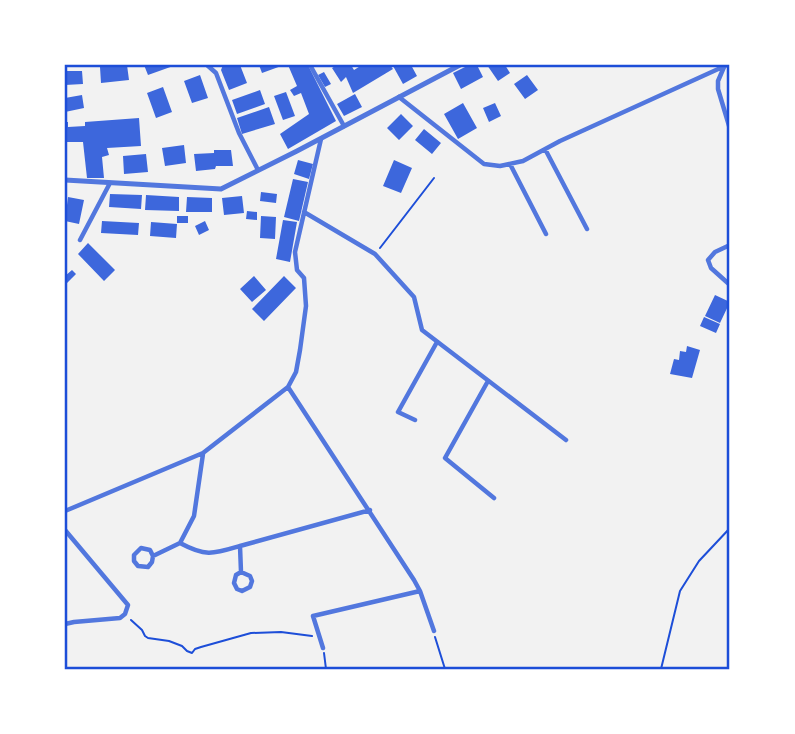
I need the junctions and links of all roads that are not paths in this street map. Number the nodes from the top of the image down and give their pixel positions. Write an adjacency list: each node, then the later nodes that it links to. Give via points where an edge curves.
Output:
1 (207, 65): 11 (street, via 216,73)
2 (310, 65): 6 (street)
3 (460, 65): 5 (street)
4 (726, 65): 7 (street, via 718,89); 9 (street)
5 (399, 97): 6 (street); 10 (street, via 484,163)
6 (344, 126): 8 (street)
7 (730, 129)
8 (321, 138): 11 (street); 14 (street)
9 (545, 149): 10 (street); 15 (street)
10 (510, 164): 16 (street)
11 (258, 170): 13 (street, via 221,189)
12 (65, 180): 13 (street)
13 (110, 183): 17 (street)
14 (304, 212): 20 (street, via 375,254 414,298 422,330); 22 (street, via 295,252 297,270 304,278 306,306 296,372)
15 (587, 229)
16 (546, 234)
17 (80, 240)
18 (730, 245): 19 (street, via 708,260 710,268)
19 (730, 285)
20 (438, 342): 21 (street); 23 (street, via 398,412)
21 (488, 381): 24 (street); 26 (street, via 445,458)
22 (288, 387): 25 (street); 27 (street)
23 (415, 420)
24 (566, 440)
25 (203, 453): 28 (street); 30 (street, via 194,516)
26 (494, 498)
27 (370, 510): 31 (street); 34 (street)
28 (65, 511)
29 (65, 530): 35 (street, via 128,605 120,618)
30 (180, 543): 31 (street, via 202,553); 32 (street)
31 (240, 546): 33 (street)
32 (153, 556): 32 (street, via 141,548 134,561 144,568)
33 (241, 572): 33 (street, via 234,583 245,590 252,581)
34 (420, 591): 36 (street); 37 (street, via 313,616)
35 (65, 624)
36 (434, 631)
37 (323, 648)

